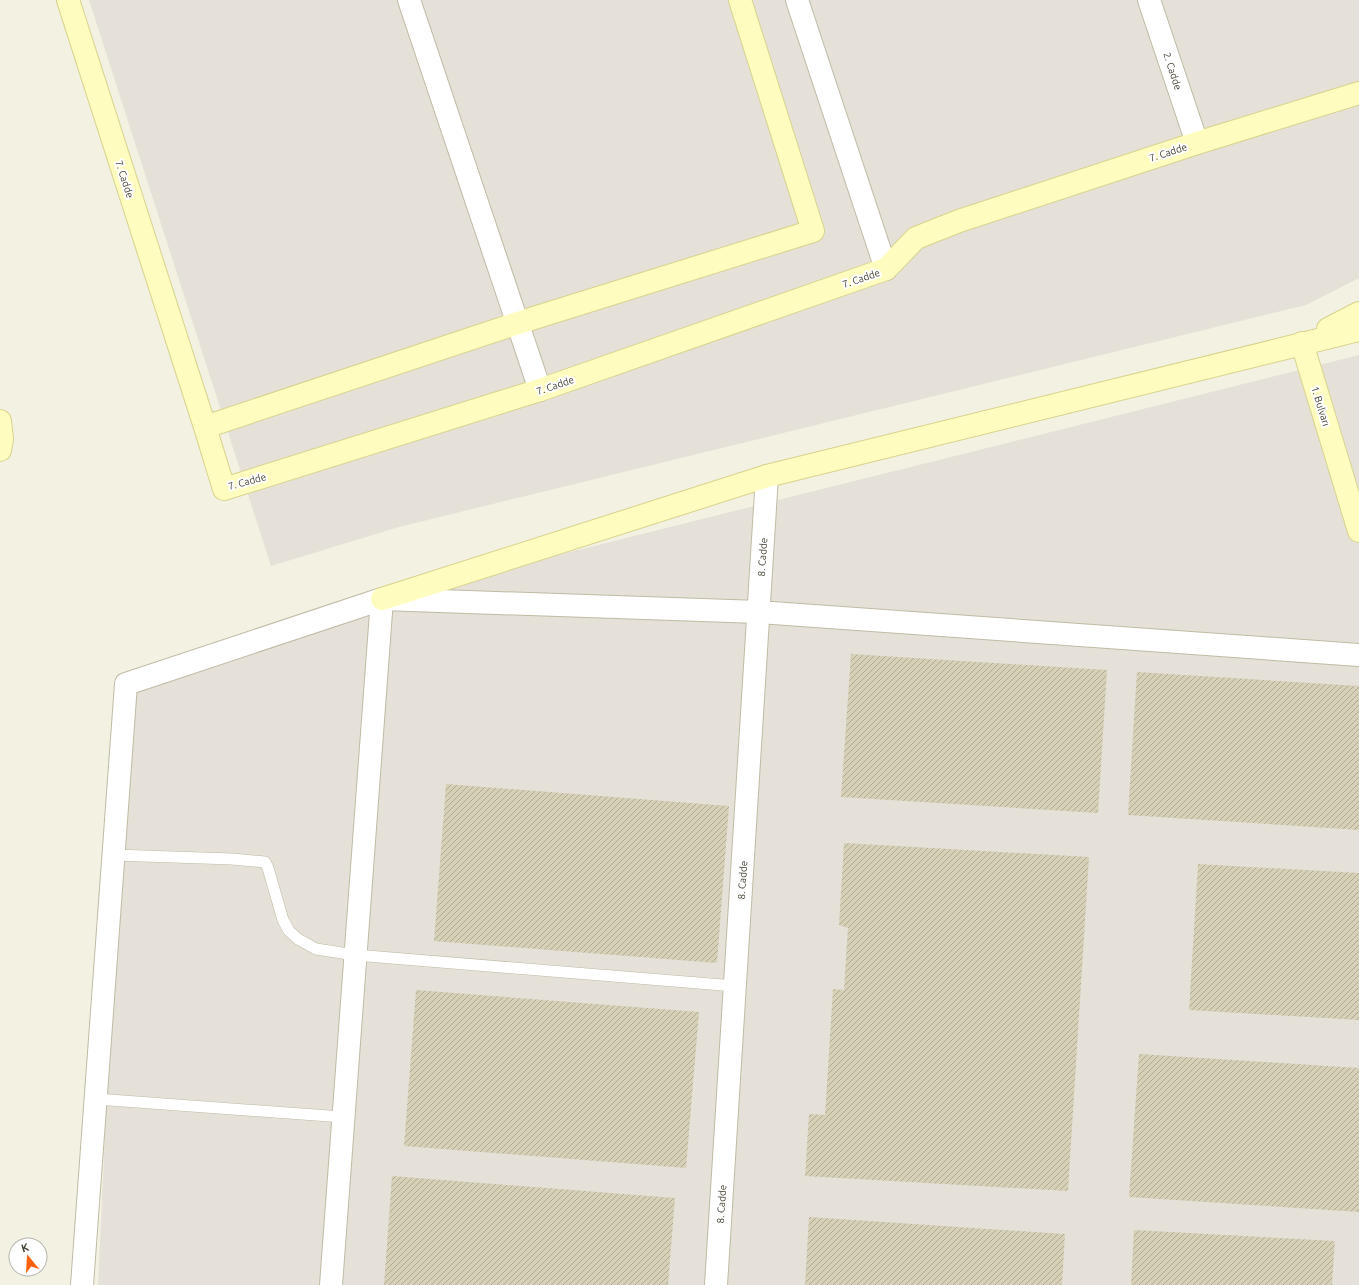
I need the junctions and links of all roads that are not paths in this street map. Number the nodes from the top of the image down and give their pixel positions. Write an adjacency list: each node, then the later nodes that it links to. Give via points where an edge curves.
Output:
1 (68, 0): 15 (street, 7. Cadde)
2 (409, 0): 10 (street)
3 (740, 0): 10 (street, via 813,231)
4 (797, 0): 8 (street)
5 (1149, 0): 7 (street, 2. Cadde)
6 (1359, 93): 7 (street, 7. Cadde)
7 (1197, 143): 8 (street, 7. Cadde, via 952,223 916,238)
8 (886, 269): 13 (street, 7. Cadde)
9 (1359, 313): 12 (street)
10 (518, 323): 13 (street); 15 (street)
11 (1359, 330): 12 (street)
12 (1302, 343): 17 (street); 18 (street, 1. Bulvarı)
13 (540, 390): 15 (street, 7. Cadde, via 224,489)
14 (0, 421): 16 (street)
15 (206, 427)
16 (0, 450)
17 (767, 476): 19 (street); 20 (street, 8. Cadde)
18 (1359, 531)
19 (382, 599): 20 (street); 22 (street, via 126,684); 23 (street)
20 (759, 612): 21 (street); 24 (street, 8. Cadde)
21 (1359, 655)
22 (114, 855): 23 (lane, via 265,862 288,931 316,949); 25 (street)
23 (355, 955): 24 (lane); 26 (street)
24 (735, 986): 29 (street, 8. Cadde)
25 (96, 1099): 26 (lane); 27 (street)
26 (343, 1117): 28 (street)
27 (82, 1285)
28 (331, 1285)
29 (716, 1285)

